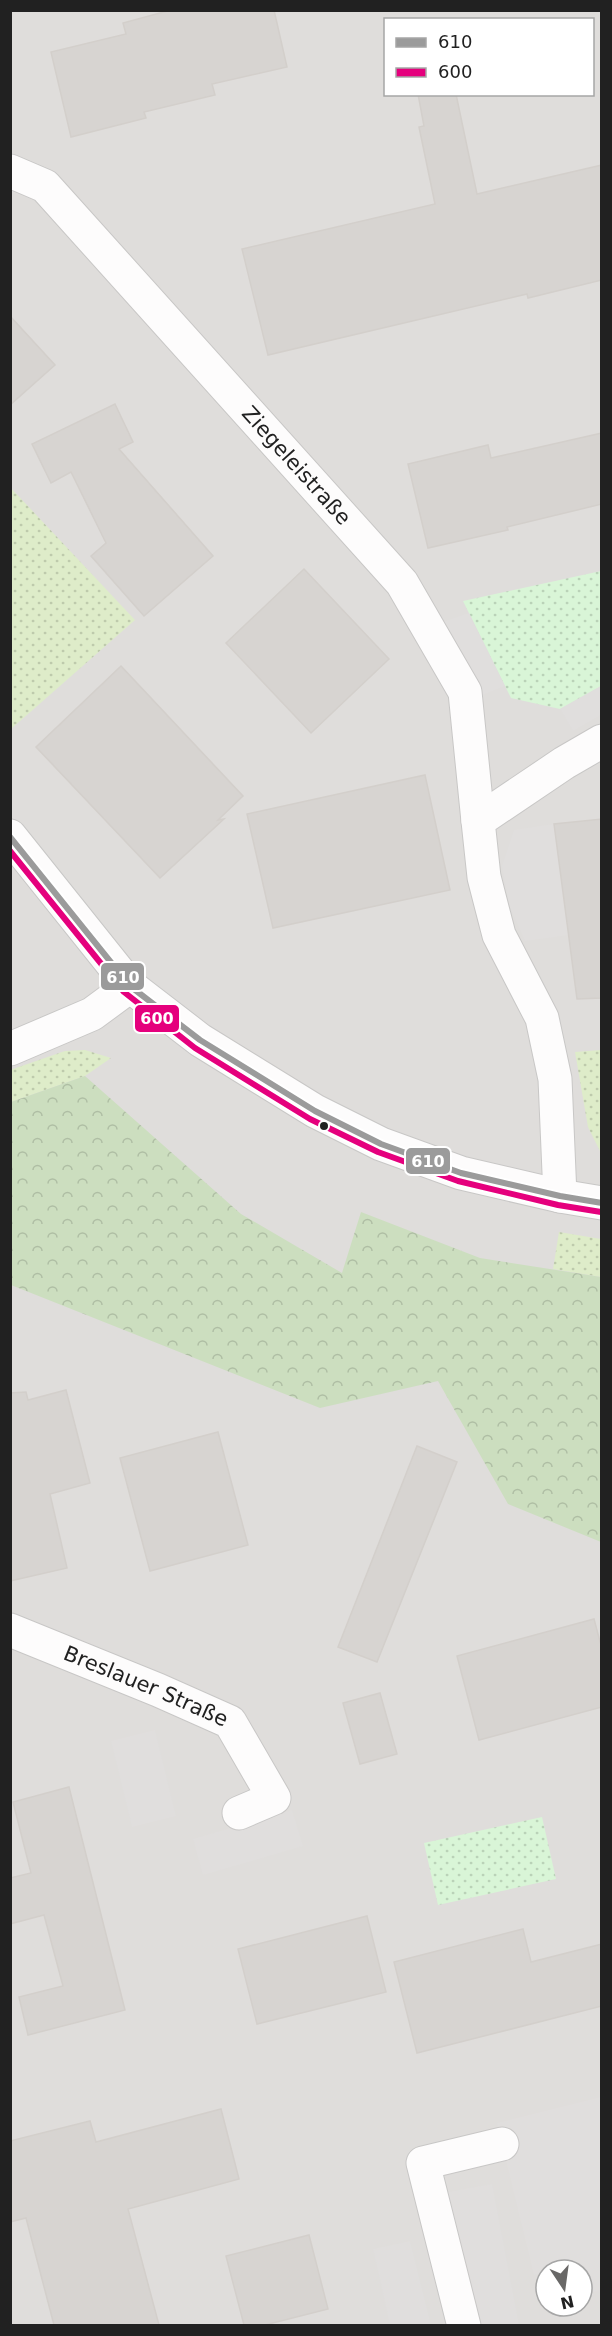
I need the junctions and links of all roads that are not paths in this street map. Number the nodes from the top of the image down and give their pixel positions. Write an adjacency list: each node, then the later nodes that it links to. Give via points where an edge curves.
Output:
1 (10, 171): 3 (street, Ziegeleistraße, via 45,186 402,583 465,692)
2 (602, 741): 3 (street)
3 (478, 821): 7 (street, Ziegeleistraße, via 484,877 499,935 542,1018 555,1079)
4 (10, 836): 5 (street)
5 (130, 986): 6 (street, via 92,1014); 7 (street, via 200,1040 315,1112 362,1135 461,1173)
6 (10, 1049)
7 (560, 1196): 8 (street)
8 (602, 1203)
9 (10, 1630): 10 (street, Breslauer Straße, via 230,1722 274,1798)
10 (239, 1813)
11 (502, 2144): 12 (street, via 423,2163)
12 (464, 2325)

